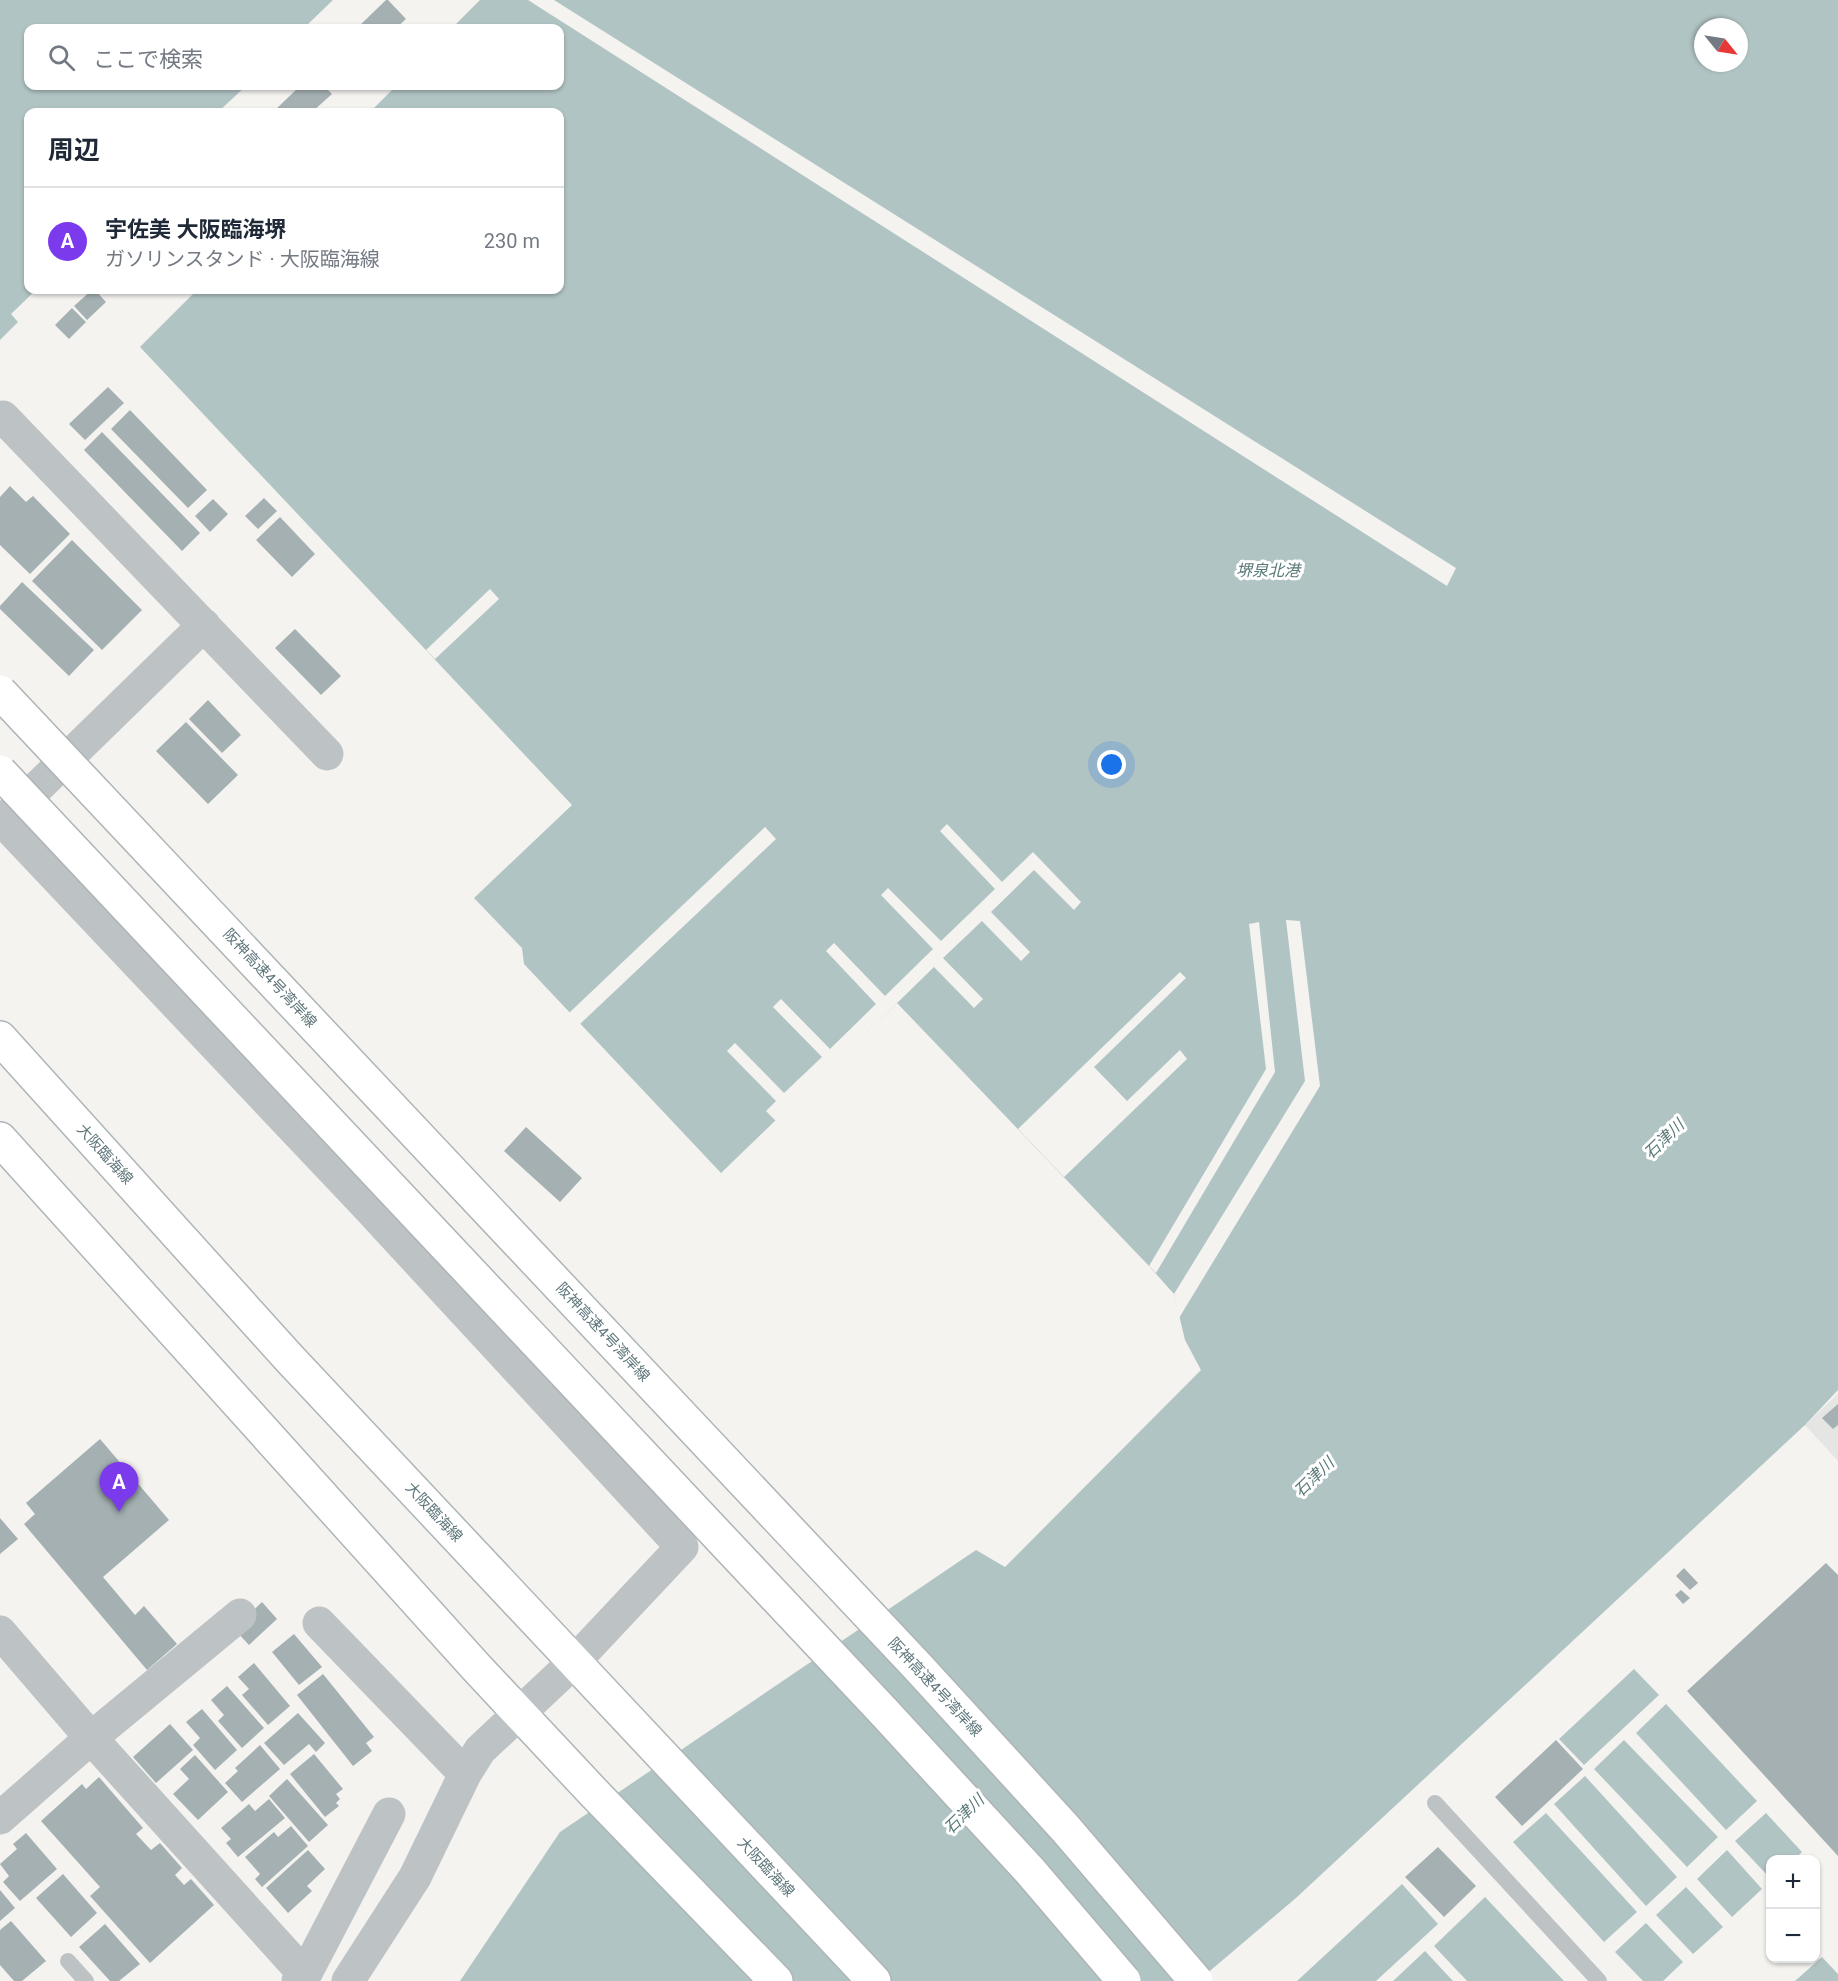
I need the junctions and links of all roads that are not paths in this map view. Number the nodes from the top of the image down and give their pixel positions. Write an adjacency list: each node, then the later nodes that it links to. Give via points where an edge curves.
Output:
1 (0, 420): 2 (street, via 3,417)
2 (204, 625): 4 (street); 6 (street)
3 (0, 692): 26 (main road, 阪神高速4号湾岸線, bridge, via 926,1676 1065,1828)
4 (327, 754)
5 (0, 772): 25 (main road, bridge, via 884,1712 1031,1872)
6 (2, 819): 12 (street, via 682,1547)
7 (0, 1038): 12 (main road, 大阪臨海線, via 289,1358)
8 (0, 1139): 13 (main road)
9 (240, 1615): 14 (street)
10 (319, 1623): 15 (street)
11 (0, 1632): 14 (street)
12 (574, 1662): 13 (street); 24 (main road, 大阪臨海線)
13 (519, 1713): 15 (street, via 480,1750); 23 (main road)
14 (91, 1738): 18 (street); 20 (street)
15 (465, 1773): 22 (street, via 415,1877)
16 (1435, 1803): 27 (lane)
17 (389, 1814): 20 (street)
18 (0, 1818)
19 (68, 1961): 21 (lane)
20 (302, 1978)
21 (86, 1981)
22 (348, 1981)
23 (776, 1981)
24 (874, 1981)
25 (1124, 1981)
26 (1196, 1981)
27 (1599, 1981)

